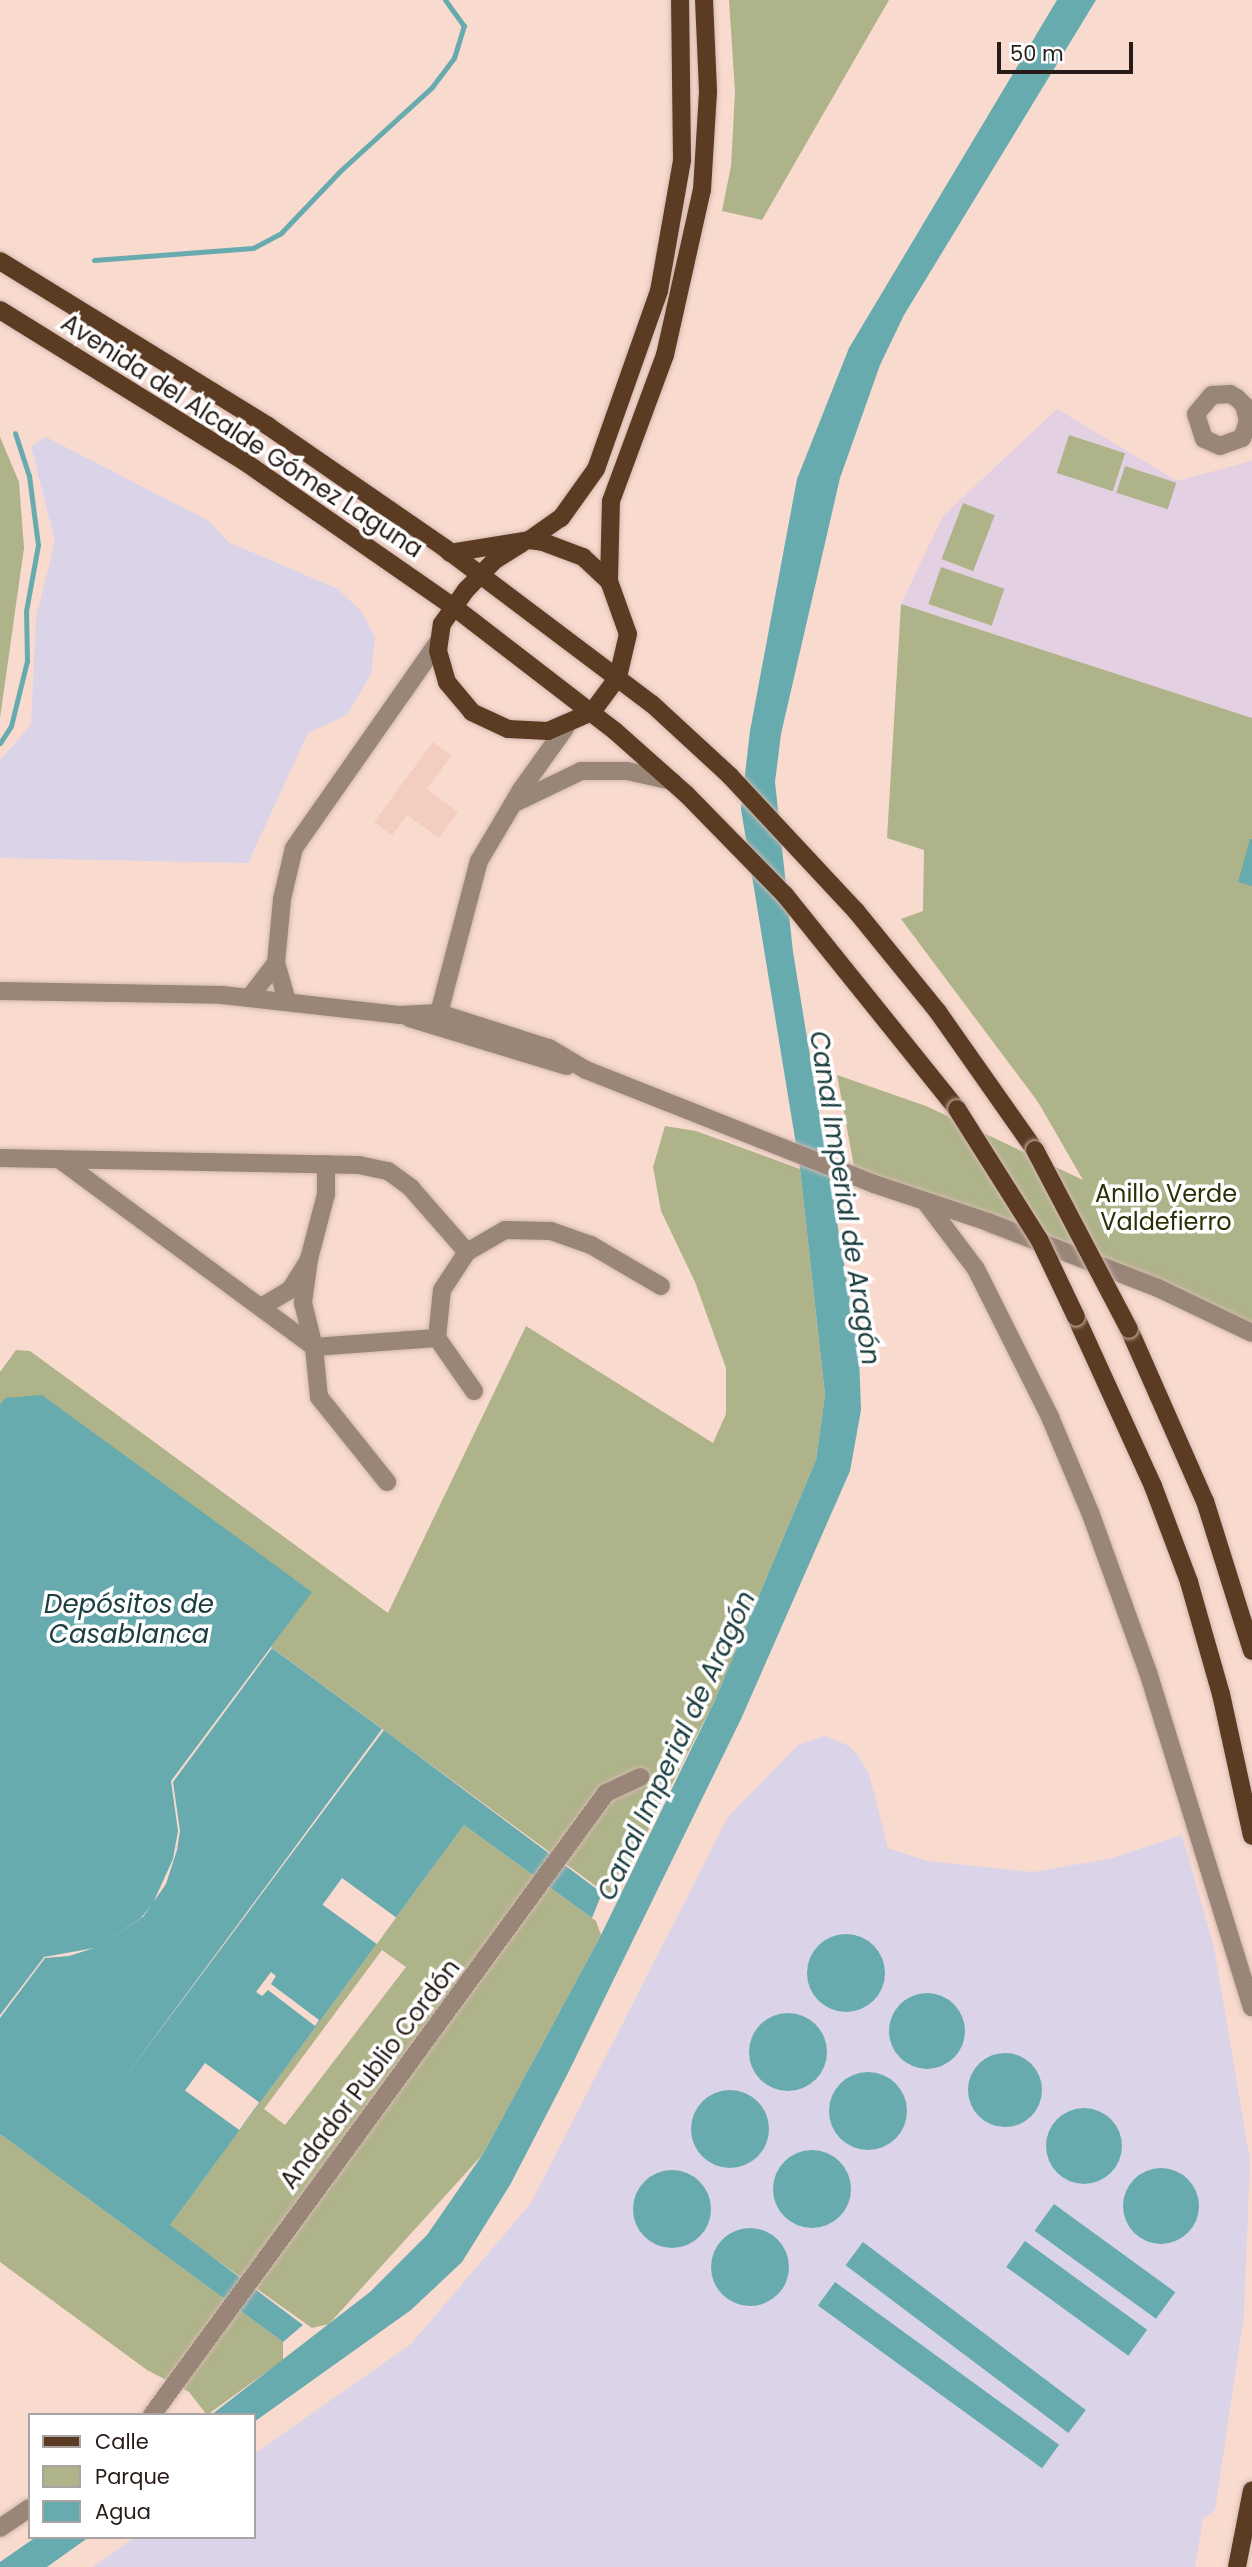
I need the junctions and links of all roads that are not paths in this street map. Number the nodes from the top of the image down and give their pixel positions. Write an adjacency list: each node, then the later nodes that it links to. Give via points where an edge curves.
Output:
1 (680, 0): 7 (main road, via 682,160 656,304 596,469 561,517)
2 (704, 0): 10 (main road, via 708,91 702,190 665,355 611,501)
3 (0, 261): 8 (main road, Avenida del Alcalde Gómez Laguna, via 268,426)
4 (0, 310): 11 (main road, Avenida del Alcalde Gómez Laguna, via 246,462)
5 (1248, 409): 6 (street); 6 (street, via 1221,393 1205,399 1196,414 1204,439 1220,446)
6 (1243, 442)
7 (525, 542): 8 (main road, Avenida del Alcalde Gómez Laguna); 9 (main road); 10 (main road, Avenida del Alcalde Gómez Laguna, via 583,557)
8 (450, 553): 9 (main road, Avenida del Alcalde Gómez Laguna)
9 (480, 574): 11 (main road); 13 (main road, Avenida del Alcalde Gómez Laguna)
10 (609, 581): 13 (main road, Avenida del Alcalde Gómez Laguna, via 628,634)
11 (454, 607): 12 (main road); 14 (main road, Avenida del Alcalde Gómez Laguna)
12 (438, 642): 15 (main road, Avenida del Alcalde Gómez Laguna, via 447,682 472,712 521,732); 18 (street, via 294,849 282,899)
13 (618, 677): 14 (main road, Avenida del Alcalde Gómez Laguna); 38 (main road, Avenida del Alcalde Gómez Laguna, bridge, via 706,753 856,911 938,1012 1035,1150 1129,1329 1205,1501)
14 (592, 712): 15 (main road, Avenida del Alcalde Gómez Laguna); 16 (main road, Avenida del Alcalde Gómez Laguna)
15 (566, 727): 17 (street)
16 (672, 781): 17 (street, via 627,771 581,771); 40 (main road, Avenida del Alcalde Gómez Laguna, bridge, via 785,895 848,969 957,1109 1039,1239 1153,1486 1189,1582 1227,1718)
17 (517, 802): 22 (street, via 487,843 472,876)
18 (276, 963): 20 (street); 21 (street)
19 (0, 991): 20 (street)
20 (250, 997): 21 (street)
21 (287, 1001): 23 (street)
22 (439, 1013): 23 (street); 24 (street, via 531,1041)
23 (399, 1015): 24 (street)
24 (586, 1070): 28 (street)
25 (0, 1158): 26 (street)
26 (59, 1159): 27 (street); 32 (street)
27 (326, 1164): 29 (street, via 359,1165 400,1178); 30 (street, via 326,1194)
28 (925, 1201): 33 (street, via 1158,1288); 41 (street, via 976,1269 1050,1417 1090,1512 1148,1672)
29 (467, 1252): 31 (street, via 505,1230 551,1231 591,1245); 34 (street, via 442,1290)
30 (309, 1259): 32 (street, via 290,1290); 35 (street, via 303,1303)
31 (661, 1286)
32 (263, 1306): 35 (street)
33 (1252, 1333)
34 (438, 1338): 35 (street); 36 (street)
35 (314, 1346): 37 (street, via 319,1397)
36 (474, 1391)
37 (387, 1482)
38 (1252, 1651)
39 (641, 1777): 42 (street, Andador Publio Cordón, via 606,1793)
40 (1252, 1836)
41 (1252, 2007)
42 (153, 2413)
43 (1252, 2490): 46 (main road)
44 (28, 2509): 45 (street)
45 (0, 2528)
46 (1237, 2567)

